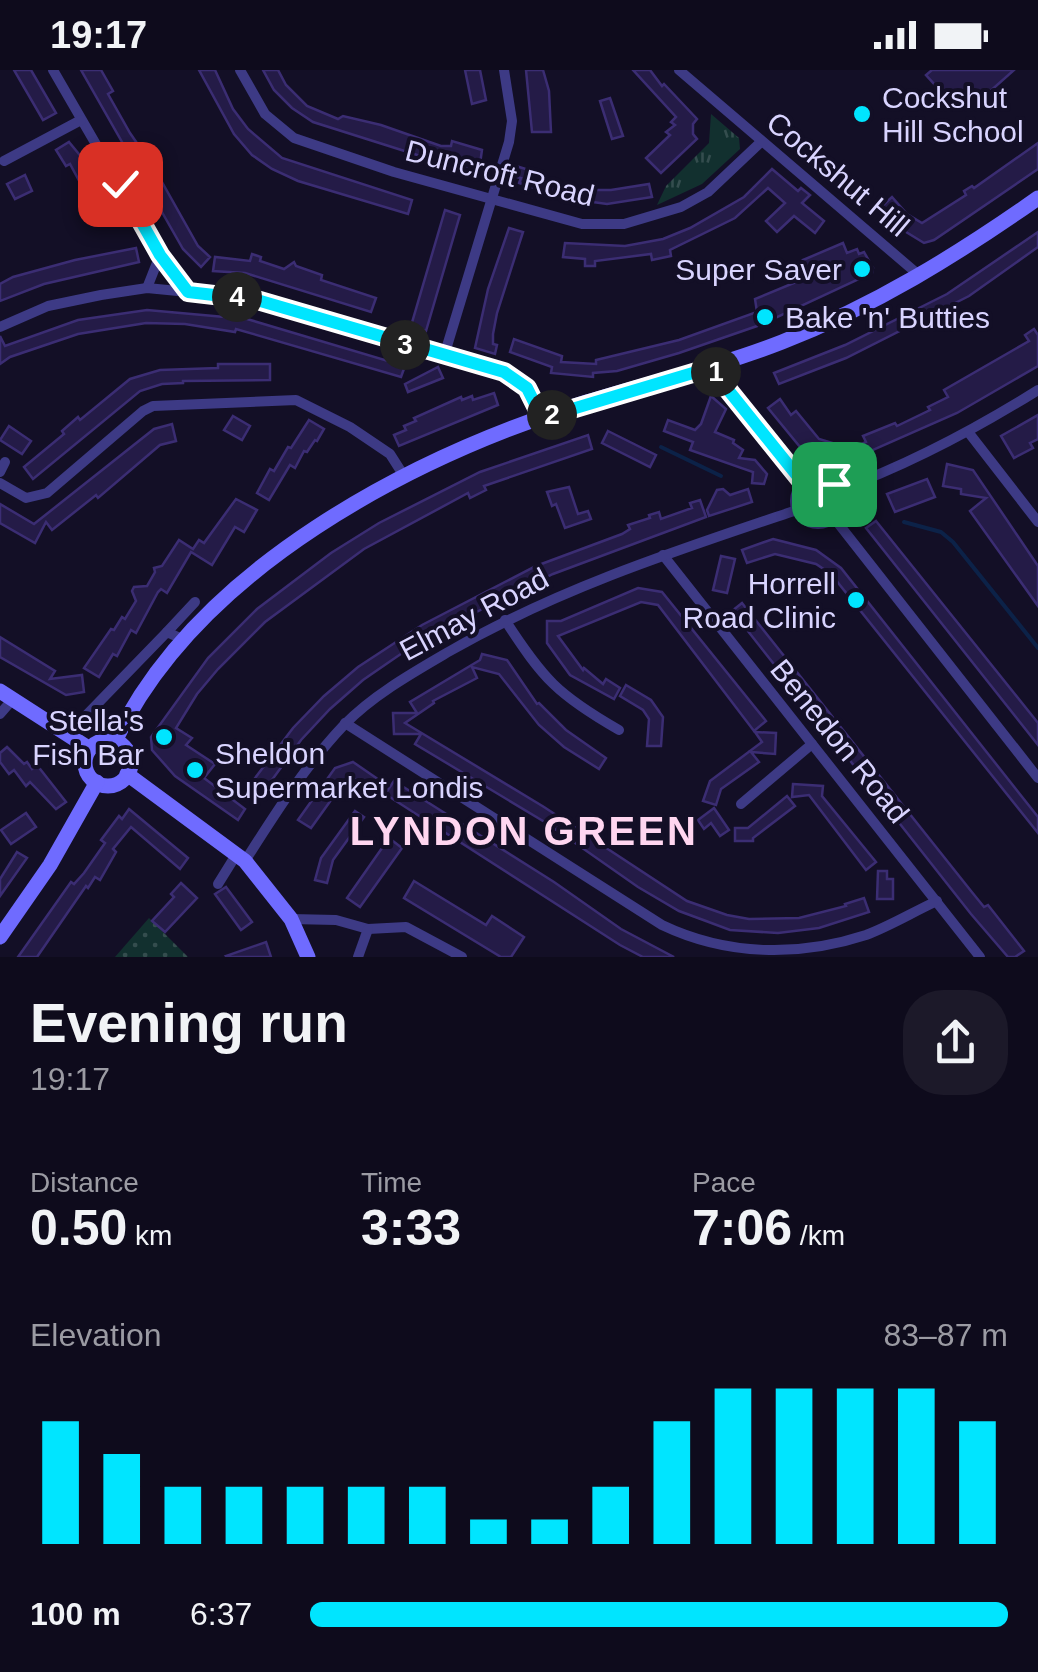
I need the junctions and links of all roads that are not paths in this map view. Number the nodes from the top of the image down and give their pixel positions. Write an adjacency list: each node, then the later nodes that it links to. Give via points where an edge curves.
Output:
1 (53, 70): 5 (street)
2 (240, 70): 9 (street, Duncroft Road, via 265,114 294,138)
3 (504, 70): 9 (street, via 512,121)
4 (679, 70): 6 (street, Cockshut Hill)
5 (81, 120): 7 (street); 10 (street)
6 (760, 142): 9 (street, Duncroft Road, via 697,199 649,219 582,224); 11 (street, Cockshut Hill)
7 (4, 161)
8 (1038, 198): 11 (street)
9 (491, 200): 15 (street)
10 (160, 255): 12 (street); 13 (street)
11 (920, 276): 16 (street, via 839,318)
12 (147, 288): 13 (street); 14 (street, via 48,306)
13 (188, 292): 15 (street, via 257,300)
14 (0, 327)
15 (444, 356): 18 (street, via 520,380)
16 (713, 367): 18 (street); 22 (street)
17 (1038, 390): 19 (street)
18 (542, 418): 20 (street)
19 (969, 433): 23 (street); 26 (street)
20 (404, 476): 21 (street, via 390,454 350,427 296,400 269,400 154,406 47,493 26,498); 30 (street, via 248,577)
21 (0, 483)
22 (803, 483): 23 (street, via 819,477); 24 (street)
23 (840, 490): 25 (street)
24 (797, 510): 25 (street, via 814,524); 27 (street, Elmay Road)
25 (834, 518): 40 (street)
26 (1038, 522)
27 (662, 555): 29 (street, Elmay Road); 37 (street, Benedon Road)
28 (195, 602): 30 (street)
29 (505, 620): 33 (street, Elmay Road, via 423,666); 34 (street, via 563,696)
30 (175, 636): 35 (street); 36 (street)
31 (7, 695): 32 (street); 35 (street)
32 (0, 714)
33 (346, 723): 43 (street, Elmay Road); 45 (street, via 662,925 712,945 796,951 865,936)
34 (619, 730)
35 (69, 733): 38 (street)
36 (116, 741): 38 (street); 39 (street, via 129,754)
37 (812, 744): 42 (street); 45 (street, Benedon Road)
38 (90, 749): 41 (street, via 86,771)
39 (128, 774): 41 (street, via 113,785); 43 (street)
40 (1038, 778)
41 (97, 782): 48 (street)
42 (741, 804)
43 (240, 858): 44 (street, Elmay Road); 46 (street)
44 (218, 884)
45 (936, 901): 52 (street, Benedon Road)
46 (291, 919): 47 (street); 49 (street)
47 (368, 929): 50 (street); 51 (street, via 406,926)
48 (0, 937)
49 (308, 957)
50 (358, 957)
51 (462, 957)
52 (980, 957)

